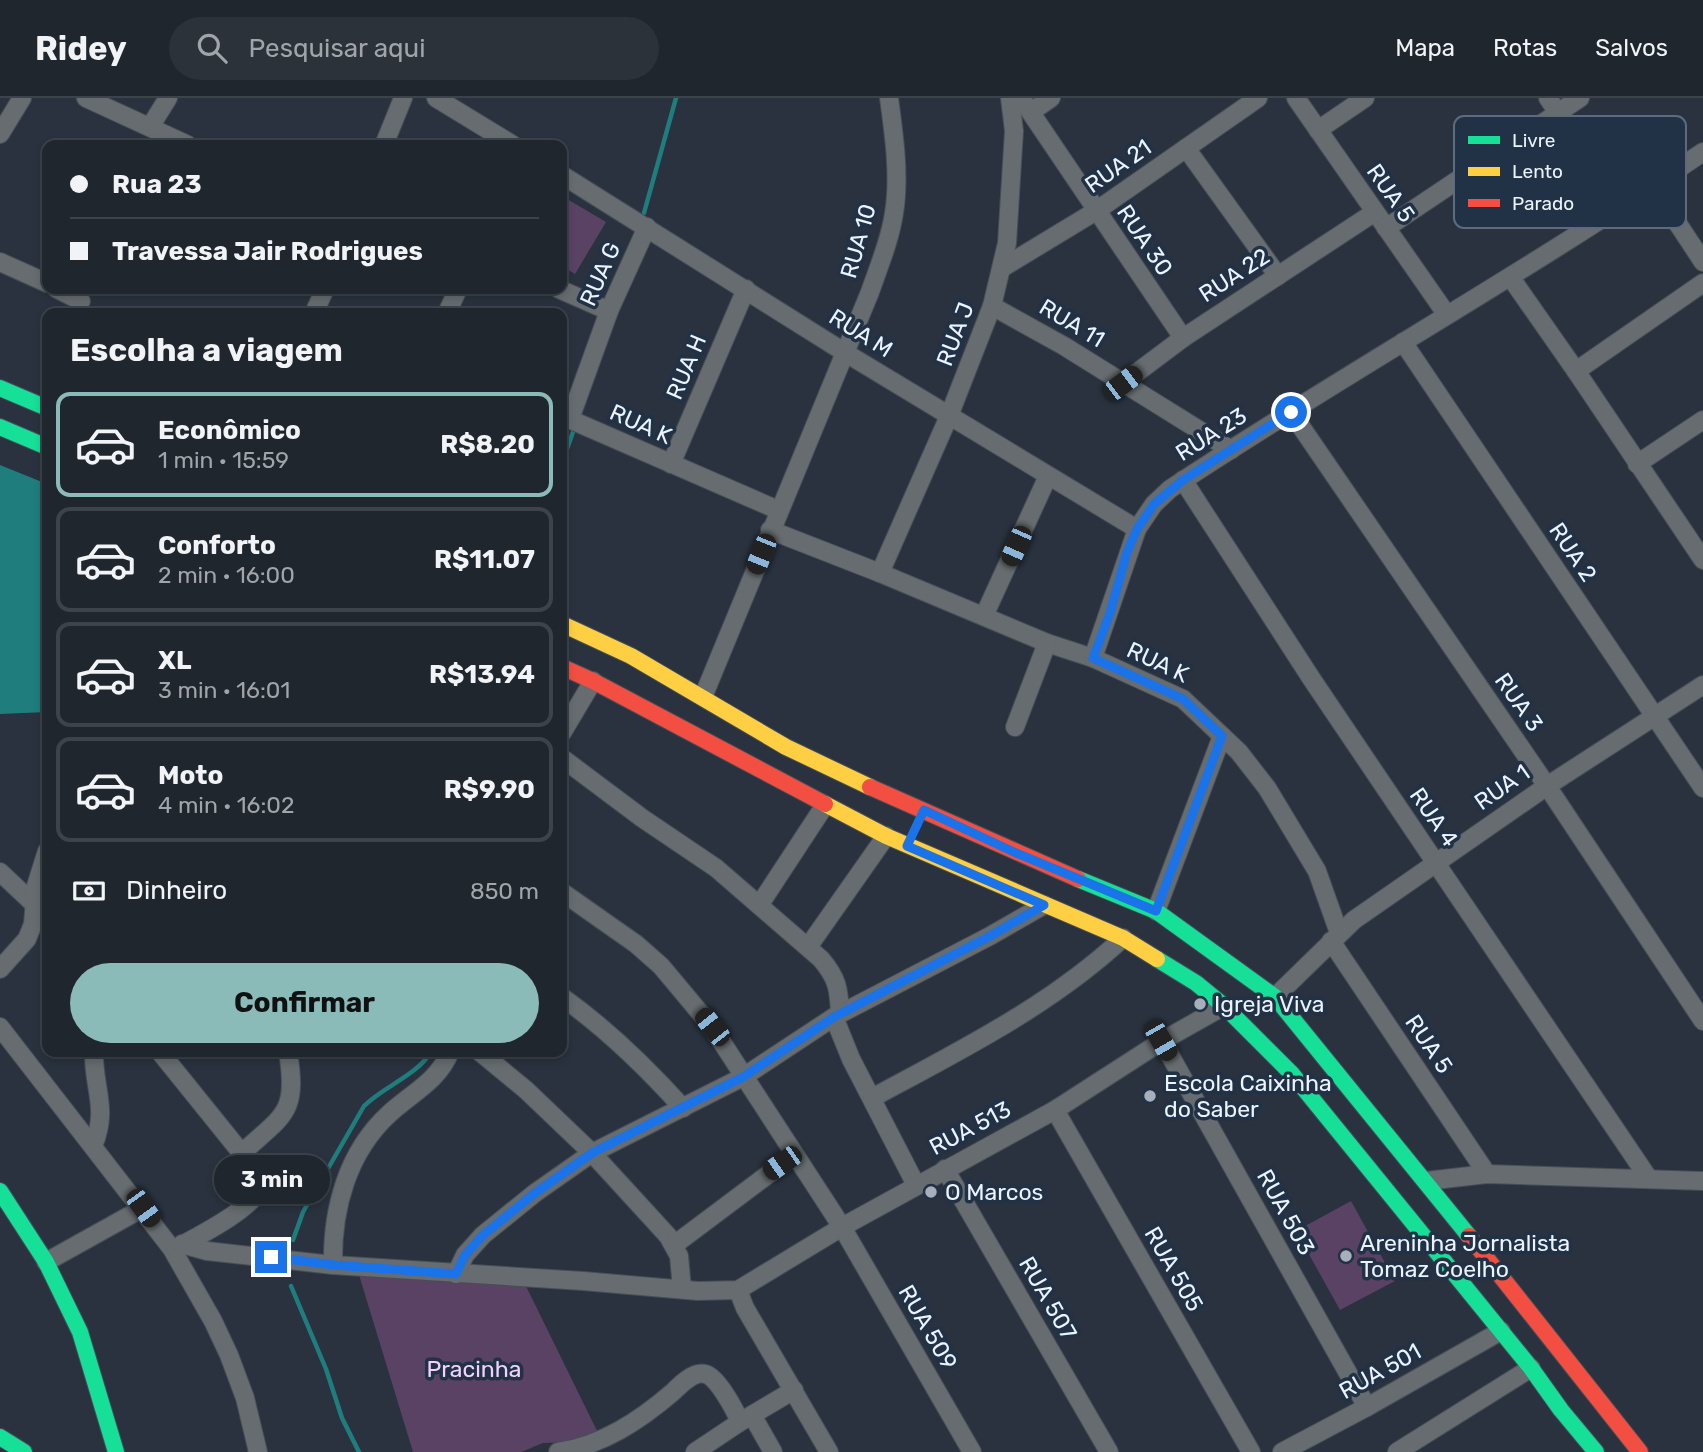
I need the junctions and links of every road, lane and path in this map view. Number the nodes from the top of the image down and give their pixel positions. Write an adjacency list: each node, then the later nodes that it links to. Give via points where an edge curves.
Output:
1 (22, 98): 18 (street)
2 (86, 98): 16 (street)
3 (168, 98): 16 (street)
4 (403, 98): 20 (street)
5 (436, 98): 21 (street)
6 (888, 98): 49 (street, RUA 10, via 896,183 894,213 878,269)
7 (1010, 98): 35 (street, RUA J, via 1014,131)
8 (1051, 98): 13 (street)
9 (1258, 98): 22 (street, RUA 21)
10 (1296, 98): 17 (street, RUA 5)
11 (1366, 98): 17 (street)
12 (1580, 98): 14 (street)
13 (1026, 105): 27 (street, RUA 30)
14 (1553, 105): 15 (street)
15 (1538, 116)
16 (150, 127): 19 (street)
17 (1318, 130): 28 (street, RUA 5)
18 (0, 134)
19 (177, 140)
20 (386, 140)
21 (505, 140)
22 (1186, 148): 27 (street, RUA 21); 36 (street)
23 (1703, 152): 24 (street, RUA 23)
24 (1686, 164)
25 (567, 178): 29 (street, RUA M)
26 (1454, 178): 30 (street)
27 (1097, 211): 35 (street, RUA 21); 47 (street, RUA 30)
28 (1375, 212): 30 (street, RUA 5); 36 (street, RUA 22)
29 (647, 227): 40 (street, RUA M); 45 (street, RUA G)
30 (1386, 228): 46 (street, RUA 5)
31 (1588, 228): 37 (street, RUA 23)
32 (1681, 228): 34 (street)
33 (0, 262): 38 (street)
34 (1703, 262)
35 (1002, 268): 44 (street, RUA J)
36 (1278, 276): 47 (street, RUA 22)
37 (1511, 278): 46 (street, RUA 23); 50 (street)
38 (42, 281)
39 (1703, 284): 50 (street)
40 (746, 289): 49 (street, RUA M); 62 (street, RUA H)
41 (567, 293): 45 (street)
42 (67, 294): 43 (street)
43 (81, 301)
44 (992, 306): 51 (street, RUA 11); 56 (street, RUA J)
45 (609, 311): 55 (street, RUA G)
46 (1447, 315): 48 (street, RUA 23)
47 (1183, 338): 51 (street, RUA 22)
48 (1403, 342): 54 (street, RUA 23); 79 (street, RUA 2)
49 (844, 352): 56 (street, RUA M); 66 (street, RUA 10)
50 (1576, 371): 63 (street)
51 (1123, 383): 61 (street, RUA 11)
52 (0, 388): 53 (main road)
53 (42, 406)
54 (1291, 412): 61 (street, RUA 23); 84 (street, RUA 3)
55 (567, 416)
56 (949, 416): 64 (street, RUA M); 70 (street, RUA J)
57 (567, 418): 62 (street, RUA K)
58 (1703, 420): 63 (street)
59 (0, 427): 60 (main road)
60 (42, 445)
61 (1231, 450): 65 (street, RUA 23)
62 (671, 464): 66 (street, RUA K)
63 (1637, 464): 69 (street)
64 (1048, 476): 67 (street, RUA M); 71 (street)
65 (1183, 480): 67 (street, RUA 23, via 1154,504); 90 (street, RUA 4)
66 (778, 510): 68 (street, RUA 10)
67 (1137, 529): 74 (street, RUA 23)
68 (770, 530): 70 (street, RUA K); 78 (street, RUA 10)
69 (1701, 554)
70 (880, 573): 71 (street, RUA K)
71 (985, 616): 73 (street, RUA K)
72 (567, 626): 78 (main road)
73 (1047, 643): 74 (street, RUA K); 81 (street)
74 (1093, 658): 82 (street, RUA K, via 1183,699)
75 (567, 669): 76 (main road)
76 (593, 681): 80 (street); 86 (main road)
77 (1703, 685): 79 (street, RUA 1)
78 (703, 697): 87 (main road, via 786,747)
79 (1654, 717): 84 (street, RUA 1); 85 (street, RUA 2)
80 (567, 725)
81 (1015, 727)
82 (1222, 736): 97 (street); 98 (street, RUA K, via 1267,788 1317,871)
83 (567, 762): 95 (street)
84 (1547, 786): 90 (street, RUA 1); 106 (street, RUA 3)
85 (1703, 788)
86 (825, 804): 87 (main road); 95 (street)
87 (869, 806): 88 (main road); 89 (main road)
88 (915, 828): 89 (main road); 96 (main road); 97 (main road, via 1016,853)
89 (886, 836): 100 (street)
90 (1436, 863): 98 (street, RUA 1); 124 (street, RUA 4)
91 (42, 867): 94 (street)
92 (0, 873): 94 (street)
93 (567, 896): 114 (street, RUA 509, via 661,966 712,1027)
94 (34, 904): 101 (street, via 27,939)
95 (760, 905): 100 (street)
96 (1044, 905): 99 (main road); 105 (street)
97 (1156, 911): 102 (main road)
98 (1335, 937): 102 (street, RUA 1); 123 (street, RUA 5)
99 (1123, 938): 104 (main road); 115 (street, via 1076,978 1007,1023)
100 (808, 947): 105 (street, via 833,973 838,985)
101 (0, 969)
102 (1275, 997): 125 (main road)
103 (567, 1001): 116 (street, via 641,1062)
104 (1224, 1006): 108 (street, RUA 513); 138 (main road, via 1292,1074)
105 (837, 1015): 114 (street); 115 (street, via 851,1059)
106 (1703, 1021)
107 (0, 1027): 118 (street)
108 (1161, 1041): 117 (street, RUA 513); 142 (street, RUA 503)
109 (95, 1057): 118 (street, via 102,1111)
110 (164, 1057): 119 (street)
111 (289, 1057): 119 (street, via 289,1104)
112 (447, 1057): 134 (street, via 429,1083 389,1114 354,1163 339,1199)
113 (486, 1057): 120 (street)
114 (743, 1077): 116 (street); 121 (street, RUA 509)
115 (872, 1098): 127 (street)
116 (683, 1108): 120 (street)
117 (1055, 1110): 122 (street, RUA 513); 154 (street, RUA 505)
118 (93, 1146): 129 (street)
119 (242, 1153): 132 (street, via 260,1178 260,1193)
120 (592, 1153): 131 (street); 135 (street, via 483,1235)
121 (794, 1155): 130 (street, RUA 509); 131 (street)
122 (945, 1169): 127 (street, RUA 513); 153 (street, RUA 507)
123 (1487, 1174): 124 (street); 125 (street)
124 (1649, 1179): 126 (street)
125 (1426, 1181): 141 (main road)
126 (1703, 1181)
127 (916, 1185): 130 (street, RUA 513)
128 (0, 1191): 133 (main road)
129 (143, 1208): 132 (street); 133 (street)
130 (842, 1227): 137 (street, RUA 513); 152 (street, RUA 509)
131 (674, 1245): 136 (street)
132 (177, 1247): 134 (street); 147 (street, via 229,1355)
133 (46, 1262): 146 (main road, via 80,1332)
134 (334, 1265): 135 (street)
135 (456, 1274): 136 (street)
136 (682, 1289): 137 (street)
137 (738, 1290): 140 (street)
138 (1501, 1331): 139 (main road); 142 (street, RUA 501)
139 (1531, 1368): 141 (main road); 156 (street)
140 (794, 1390): 143 (street); 151 (street)
141 (1576, 1400): 157 (main road); 158 (main road)
142 (1367, 1408): 155 (street, RUA 501)
143 (746, 1418): 148 (street, via 714,1378 700,1374 621,1432); 149 (street); 150 (street)
144 (0, 1437): 145 (main road)
145 (24, 1452)
146 (116, 1452)
147 (258, 1452)
148 (558, 1452)
149 (695, 1452)
150 (773, 1452)
151 (829, 1452)
152 (972, 1452)
153 (1109, 1452)
154 (1251, 1452)
155 (1282, 1452)
156 (1397, 1452)
157 (1596, 1452)
158 (1640, 1452)

